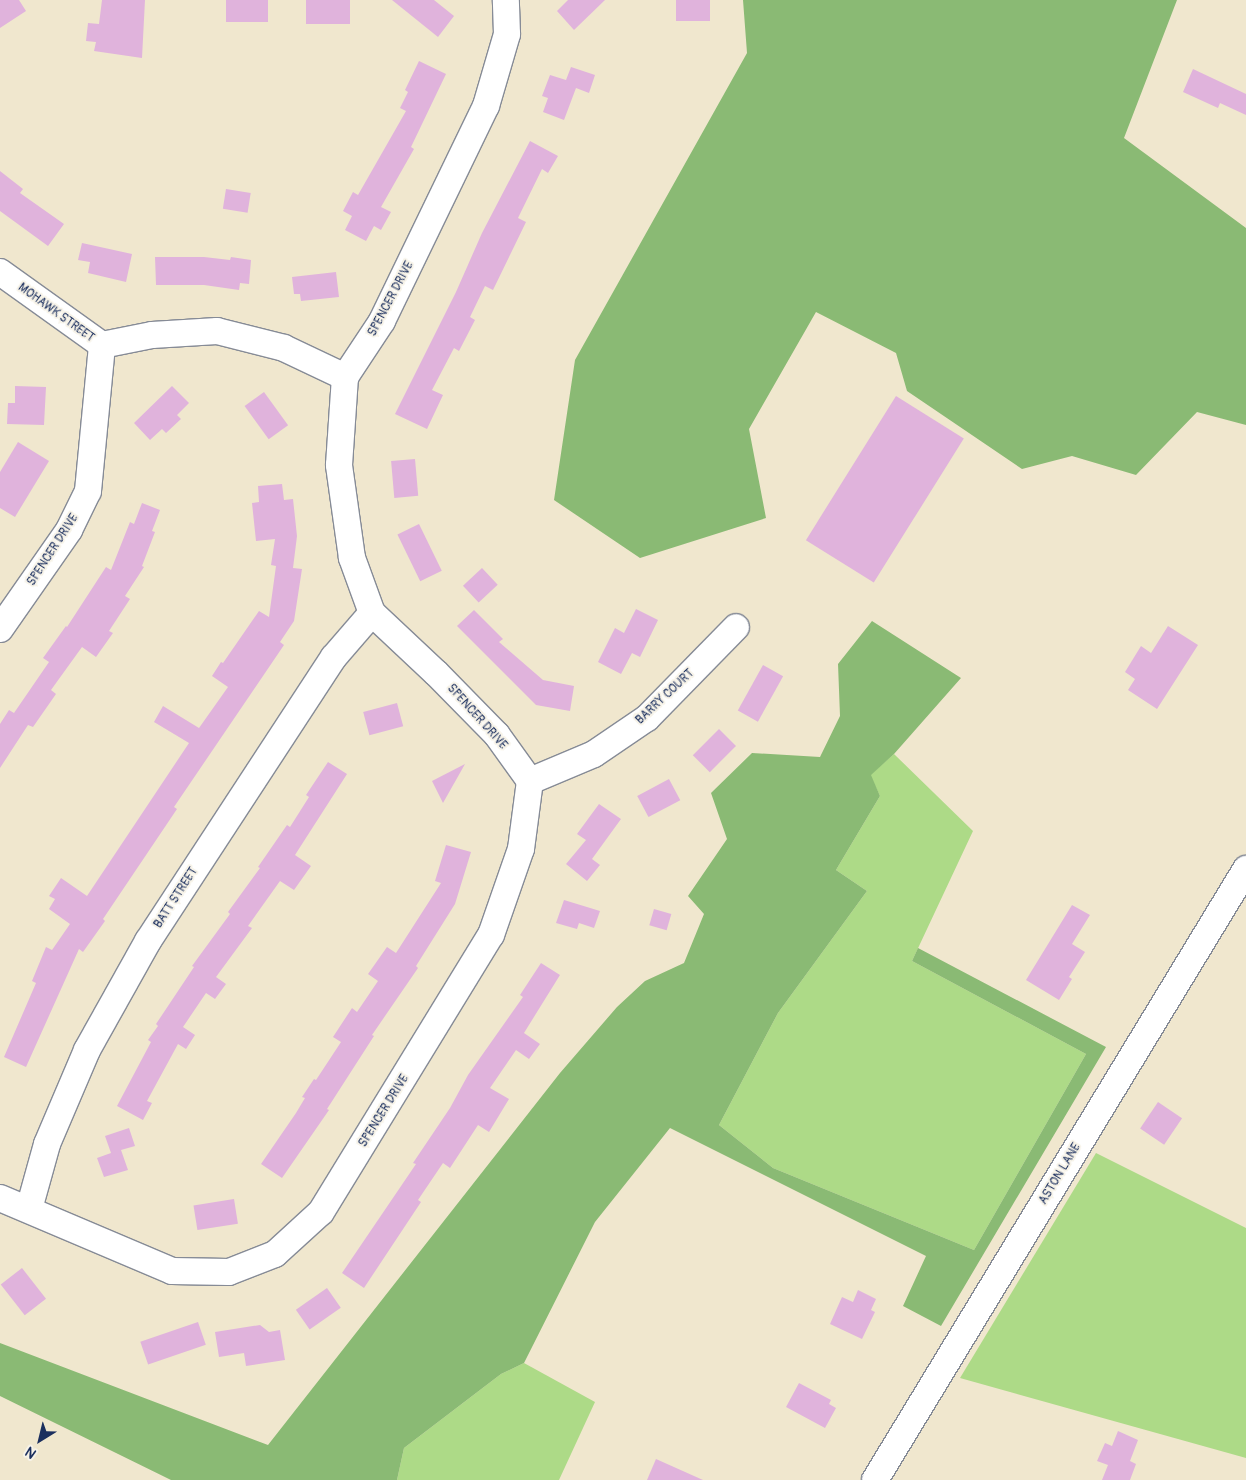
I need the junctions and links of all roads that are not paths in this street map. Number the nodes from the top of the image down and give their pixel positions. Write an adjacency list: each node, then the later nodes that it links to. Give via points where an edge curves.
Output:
1 (506, 0): 4 (street, SPENCER DRIVE, via 507,34 486,106 382,321)
2 (0, 272): 3 (street, MOHAWK STREET)
3 (102, 345): 4 (street, MOHAWK STREET, via 152,334 217,331 284,348); 7 (street, SPENCER DRIVE, via 88,491 69,530)
4 (345, 377): 5 (street, SPENCER DRIVE, via 339,465 352,558)
5 (372, 613): 8 (street, SPENCER DRIVE, via 436,672 496,735); 11 (street, BATT STREET, via 334,657 148,941 86,1050 47,1144)
6 (736, 628): 8 (street, BARRY COURT, via 647,718 594,754)
7 (0, 629)
8 (530, 781): 11 (street, SPENCER DRIVE, via 521,849 492,935 321,1212 275,1254 229,1272 172,1271)
9 (1246, 869): 12 (street, ASTON LANE)
10 (0, 1198): 11 (street, SPENCER DRIVE)
11 (29, 1209)
12 (875, 1480)

